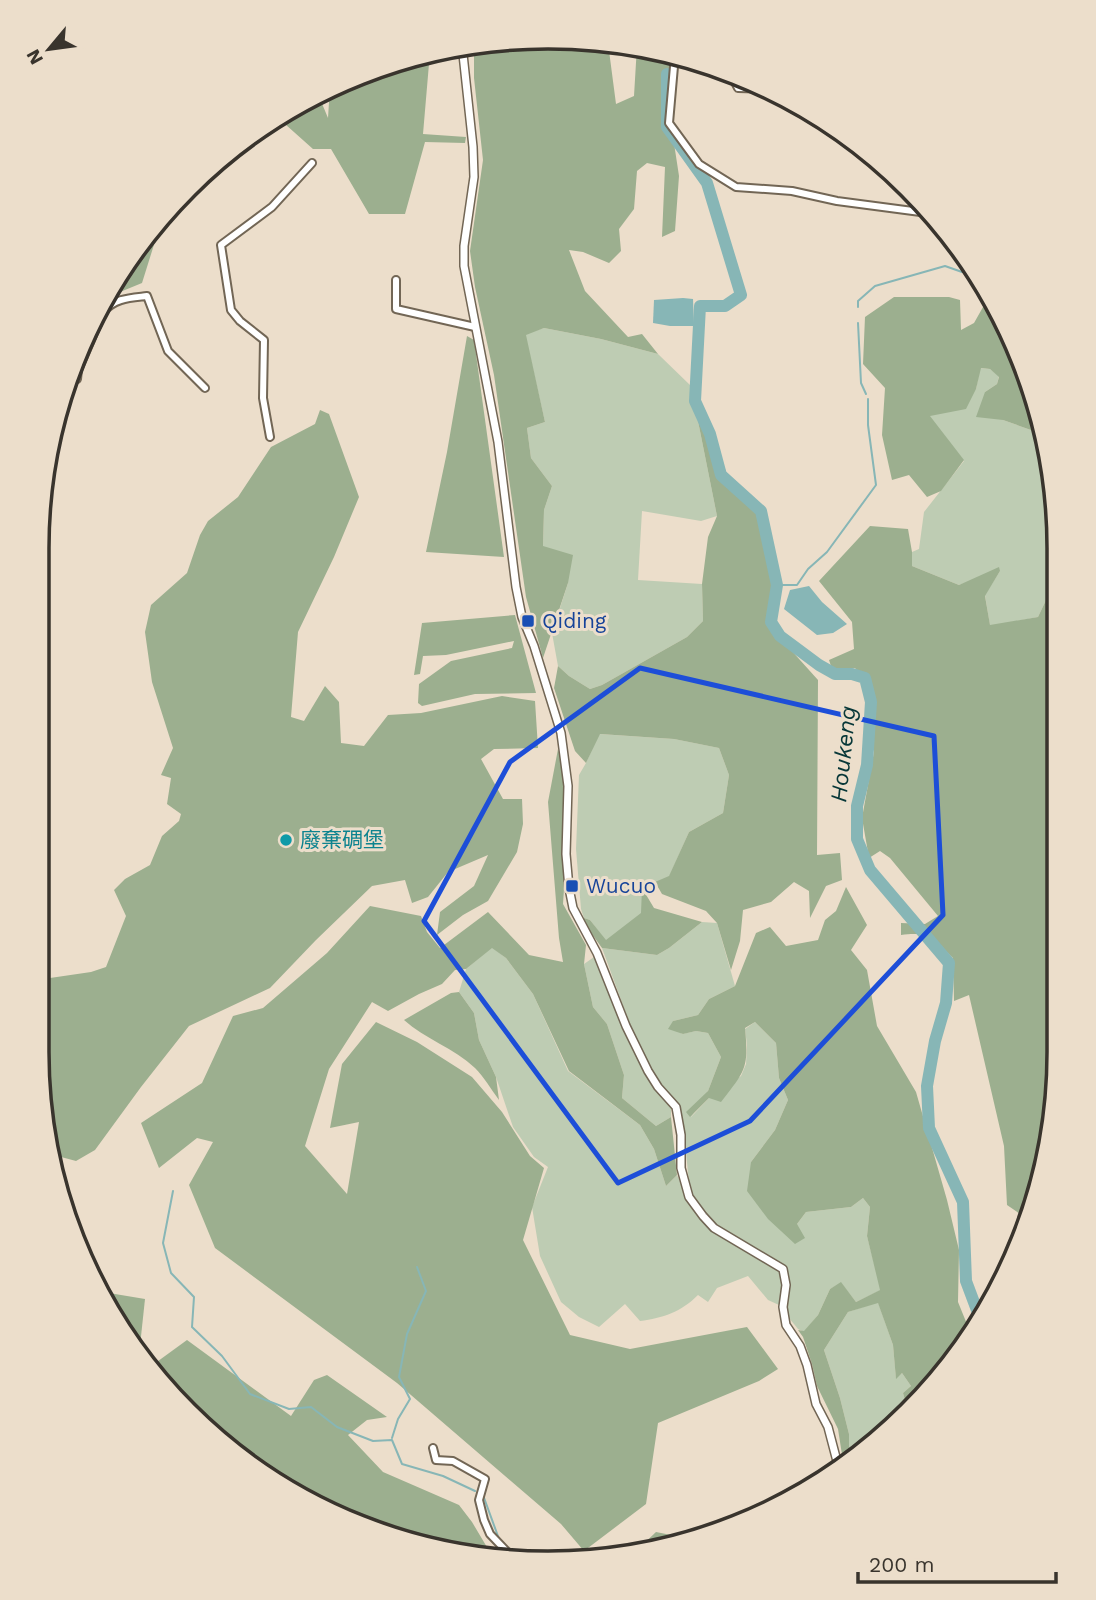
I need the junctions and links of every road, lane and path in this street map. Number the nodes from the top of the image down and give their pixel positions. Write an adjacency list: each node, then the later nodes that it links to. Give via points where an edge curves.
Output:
1 (462, 57): 7 (street, via 474,177 464,266)
2 (674, 65): 4 (street, via 670,122 699,164 726,181 736,187 792,191)
3 (312, 163): 9 (street, via 272,207 221,245 231,310 264,340 263,398)
4 (916, 211)
5 (396, 280): 7 (street, via 396,309)
6 (113, 303): 8 (street, via 147,296 168,351)
7 (475, 327): 11 (street, via 498,442 522,617 561,733 573,908 643,1061 676,1107 681,1168 689,1197 714,1228 783,1269 786,1325 800,1346)
8 (205, 387)
9 (270, 437)
10 (433, 1448): 12 (street, via 436,1460 453,1461 485,1479 479,1500 484,1520)
11 (836, 1459)
12 (504, 1549)

